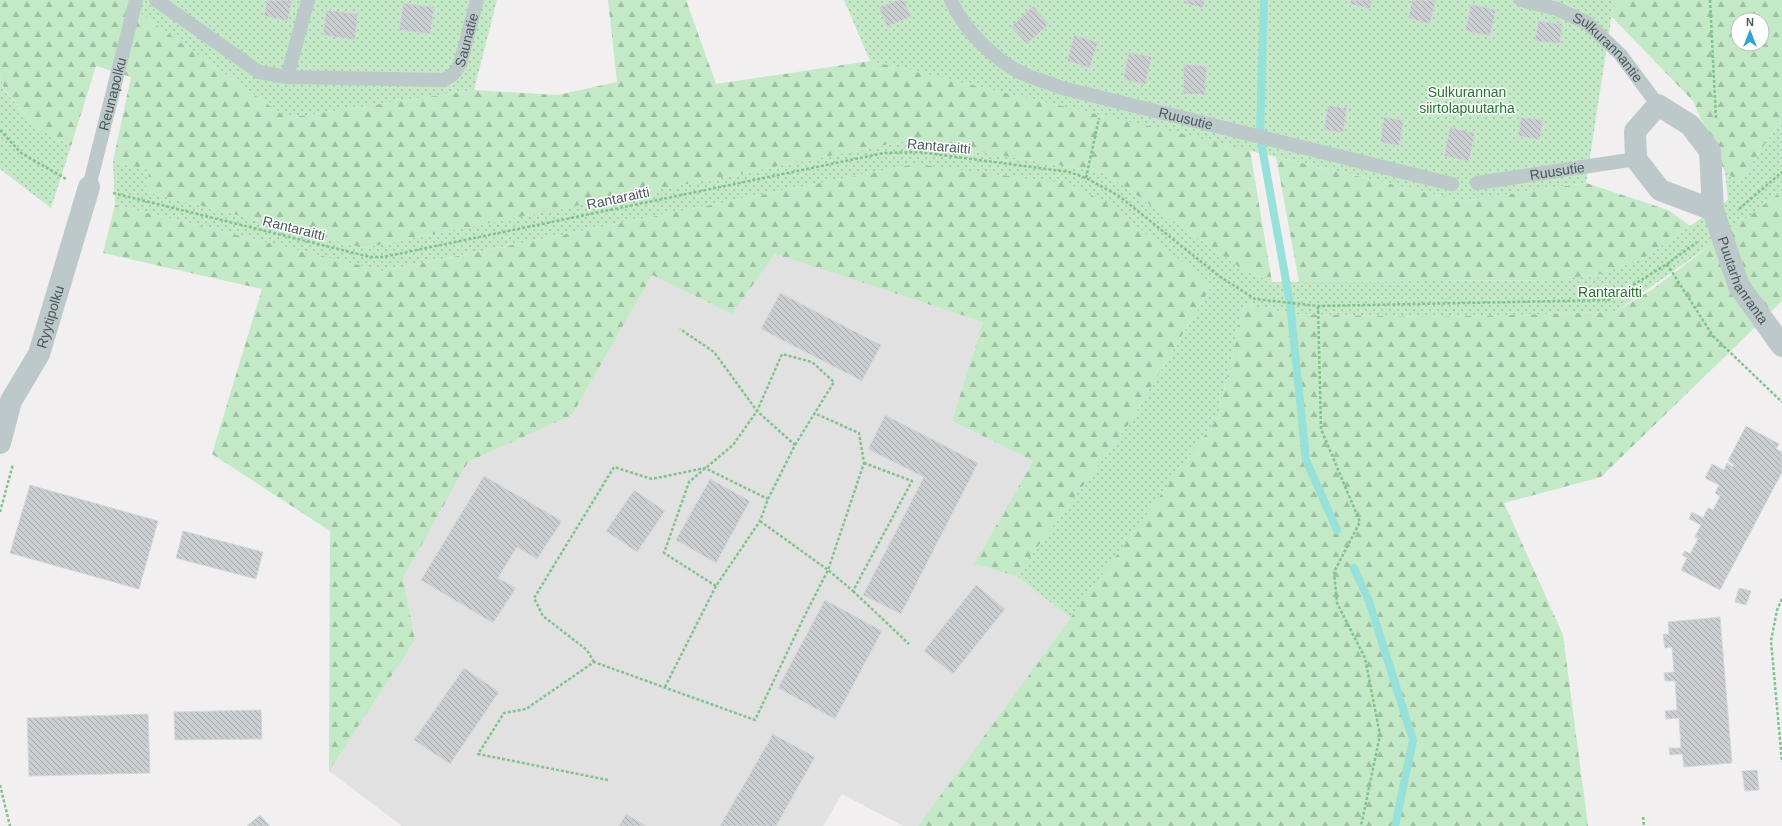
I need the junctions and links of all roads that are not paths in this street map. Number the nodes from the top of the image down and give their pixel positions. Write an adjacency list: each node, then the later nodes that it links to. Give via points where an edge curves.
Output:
1 (136, 0): 12 (lane, Reunapolku)
2 (156, 0): 7 (lane, via 259,72)
3 (308, 0): 7 (lane)
4 (477, 0): 7 (lane, Saunatie, via 461,61 457,70 443,80)
5 (951, 0): 11 (lane, Ruusutie, via 970,32 997,57 1023,74 1062,88)
6 (1521, 0): 8 (lane, Sulkurannantie, via 1557,9 1586,22 1620,54)
7 (287, 77)
8 (1658, 105): 9 (street, via 1635,131); 13 (street, Puutarhanranta, via 1690,125 1710,151)
9 (1636, 159): 10 (lane, Ruusutie); 13 (street, via 1660,190)
10 (1477, 183)
11 (1452, 184)
12 (89, 187): 15 (street, Ryytipolku, via 39,354 11,401)
13 (1716, 218): 14 (street, Puutarhanranta, via 1739,286)
14 (1782, 346)
15 (0, 442)

